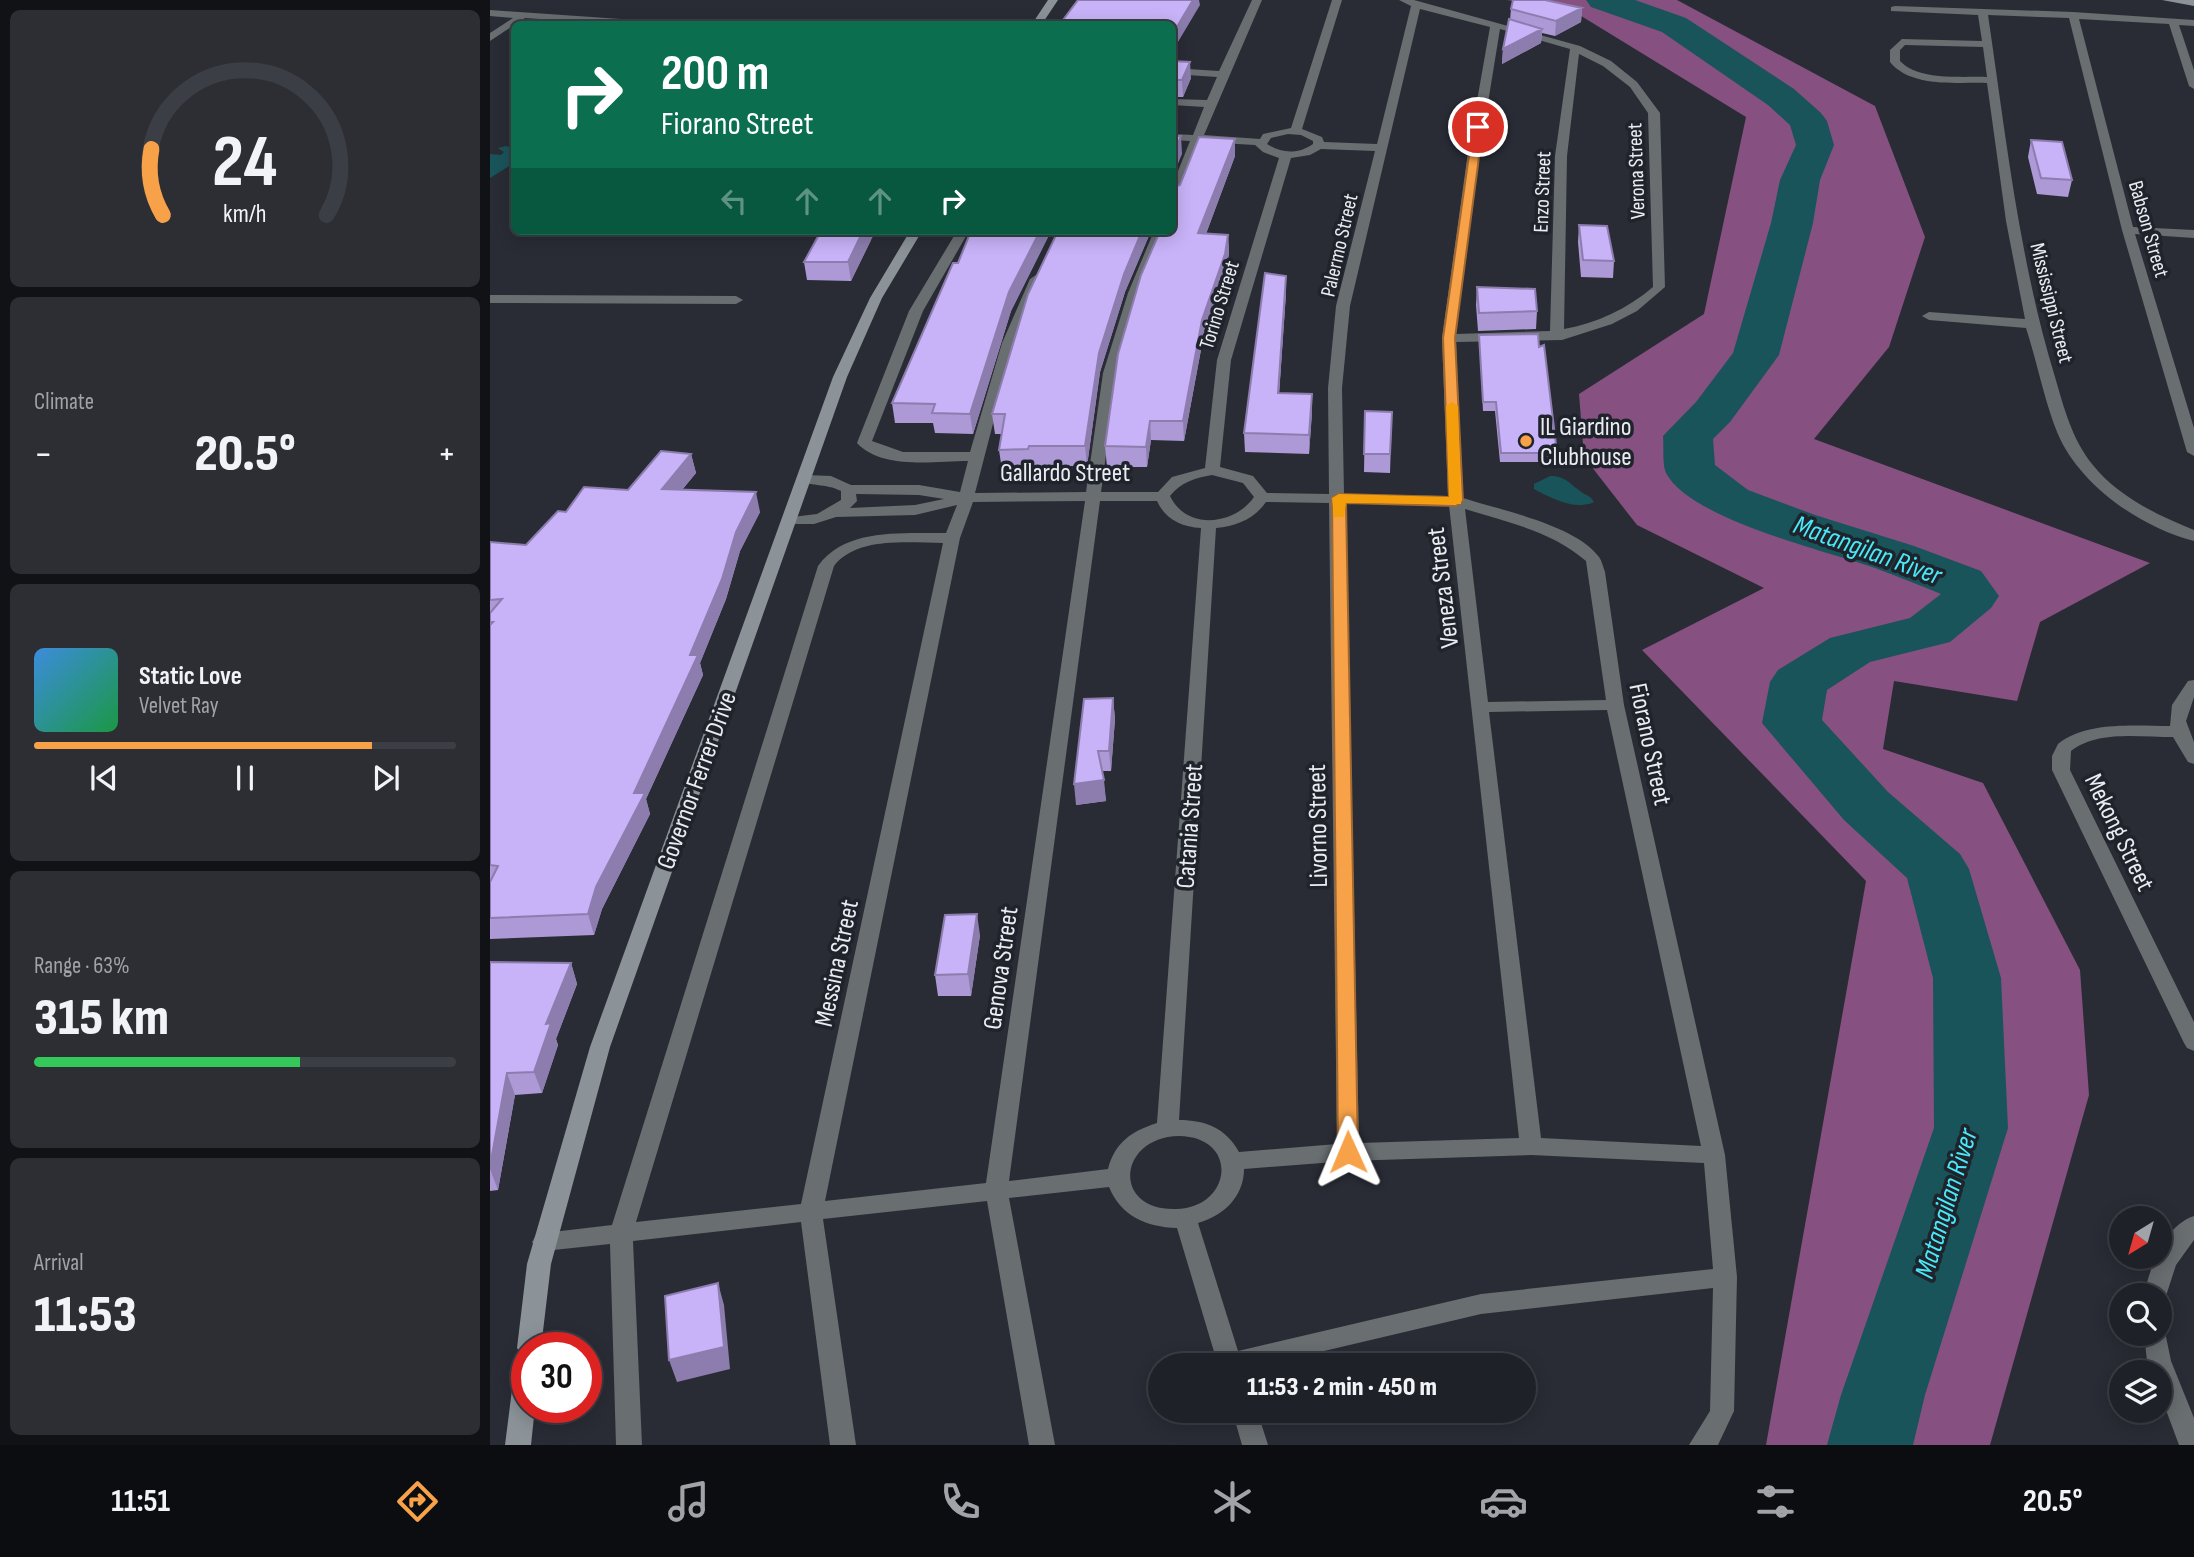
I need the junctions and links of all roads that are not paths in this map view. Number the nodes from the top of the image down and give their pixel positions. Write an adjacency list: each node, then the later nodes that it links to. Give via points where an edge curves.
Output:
1 (1054, 0): 14 (main road)
2 (1257, 0): 23 (street)
3 (1337, 0): 28 (street)
4 (2167, 0): 6 (main road)
5 (1410, 2): 18 (street, Verona Street); 33 (street, Palermo Street)
6 (2194, 4)
7 (1895, 9): 9 (street)
8 (490, 13): 10 (street)
9 (1983, 13): 11 (street); 20 (street, Mississippi Street)
10 (523, 15): 12 (street); 13 (street)
11 (2073, 15): 15 (street, via 2111,12); 36 (street, Babson Street)
12 (515, 21)
13 (608, 21)
14 (1039, 21)
15 (2173, 21): 16 (street); 25 (street)
16 (2194, 23)
17 (511, 24): 19 (street)
18 (1496, 24): 21 (street, Verona Street); 47 (street, Veneza Street)
19 (494, 36)
20 (1986, 44): 24 (street, Mississippi Street); 24 (street, via 1902,42 1895,50 1895,62 1905,72 1917,75)
21 (1575, 48): 46 (street, Enzo Street, via 1561,156); 46 (street, Verona Street, via 1630,80 1654,113 1659,287 1621,315)
22 (1176, 71): 23 (street)
23 (1223, 74): 27 (street)
24 (1992, 80): 45 (street, Mississippi Street)
25 (2194, 86)
26 (1176, 102): 27 (street)
27 (1212, 104): 30 (street)
28 (1296, 131): 31 (street, via 1273,134); 32 (street, via 1314,136)
29 (1176, 137): 30 (street)
30 (1200, 138): 31 (street); 35 (street)
31 (1261, 142): 34 (street, via 1267,150)
32 (1319, 145): 33 (street); 34 (street)
33 (1382, 148): 57 (street, Palermo Street, via 1343,306 1335,388)
34 (1286, 155): 50 (street, Torino Street, via 1224,360)
35 (1176, 193)
36 (2128, 230): 37 (street); 48 (street, Babson Street)
37 (2194, 234)
38 (913, 235): 51 (main road, Governor Ferrer Drive, via 876,298 840,377)
39 (961, 235): 49 (street, via 916,311 864,443 877,453)
40 (1158, 235): 55 (street, Genova Street, via 1133,293 1110,373)
41 (1043, 265): 49 (street, Messina Street, via 1020,312)
42 (490, 299): 43 (street)
43 (736, 300)
44 (1929, 316): 45 (street)
45 (2032, 324): 62 (street, Mississippi Street, via 2066,432 2087,468 2117,496)
46 (1558, 337): 47 (street, Verona Street)
47 (1449, 338): 58 (street, Veneza Street)
48 (2194, 452)
49 (976, 456): 56 (street, Messina Street)
50 (1212, 471): 53 (street, via 1179,479); 54 (street, via 1247,478)
51 (805, 479): 52 (street, via 831,480); 60 (main road, Governor Ferrer Drive)
52 (848, 489): 56 (street, via 919,490); 59 (street, via 849,501)
53 (1163, 496): 55 (street, Gallardo Street); 61 (street, via 1174,515)
54 (1262, 496): 57 (street, Fiorano Street); 61 (street, via 1258,507 1246,516)
55 (1092, 497): 56 (street, Gallardo Street); 76 (street, Genova Street)
56 (968, 498): 59 (street, via 915,510); 63 (street, Messina Street)
57 (1339, 498): 58 (street, Fiorano Street); 72 (street, Livorno Street)
58 (1456, 501): 65 (street, Fiorano Street, via 1554,533 1592,558); 66 (street, Veneza Street)
59 (836, 513): 60 (street, via 814,521)
60 (789, 521): 81 (main road, Governor Ferrer Drive, via 600,1047)
61 (1209, 524): 70 (street, Catania Street)
62 (2194, 536)
63 (952, 538): 77 (street, Messina Street); 80 (street, via 862,542 829,558)
64 (2194, 685): 67 (street, via 2176,716)
65 (1615, 705): 66 (street); 73 (street, Fiorano Street)
66 (1481, 707): 71 (street, Veneza Street)
67 (2178, 731): 68 (street); 69 (street, Mekong Street, via 2099,734 2075,739 2060,755 2061,770)
68 (2194, 758)
69 (2194, 1043)
70 (1168, 1128): 74 (street, via 1209,1134 1225,1146); 75 (street, via 1126,1151)
71 (1531, 1146): 72 (street); 73 (street)
72 (1348, 1152): 74 (street)
73 (1714, 1155): 82 (street, Fiorano Street)
74 (1233, 1161): 78 (street, via 1234,1178 1223,1198)
75 (1118, 1177): 76 (street); 78 (street, via 1121,1191 1146,1214)
76 (996, 1190): 77 (street); 93 (street, Genova Street)
77 (811, 1212): 80 (street); 92 (street, Messina Street)
78 (1185, 1218): 86 (street)
79 (2194, 1225): 83 (street, via 2174,1245)
80 (621, 1234): 81 (street); 91 (street)
81 (544, 1242): 84 (main road, Governor Ferrer Drive)
82 (1724, 1277): 87 (street, via 1481,1304); 95 (street, Fiorano Street, via 1722,1411)
83 (2158, 1283)
84 (531, 1332)
85 (2157, 1346): 96 (street)
86 (1227, 1353)
87 (1276, 1353)
88 (520, 1423): 90 (main road)
89 (1248, 1423): 94 (street)
90 (517, 1445)
91 (629, 1445)
92 (843, 1445)
93 (1042, 1445)
94 (1255, 1445)
95 (1702, 1445)
96 (2192, 1445)

